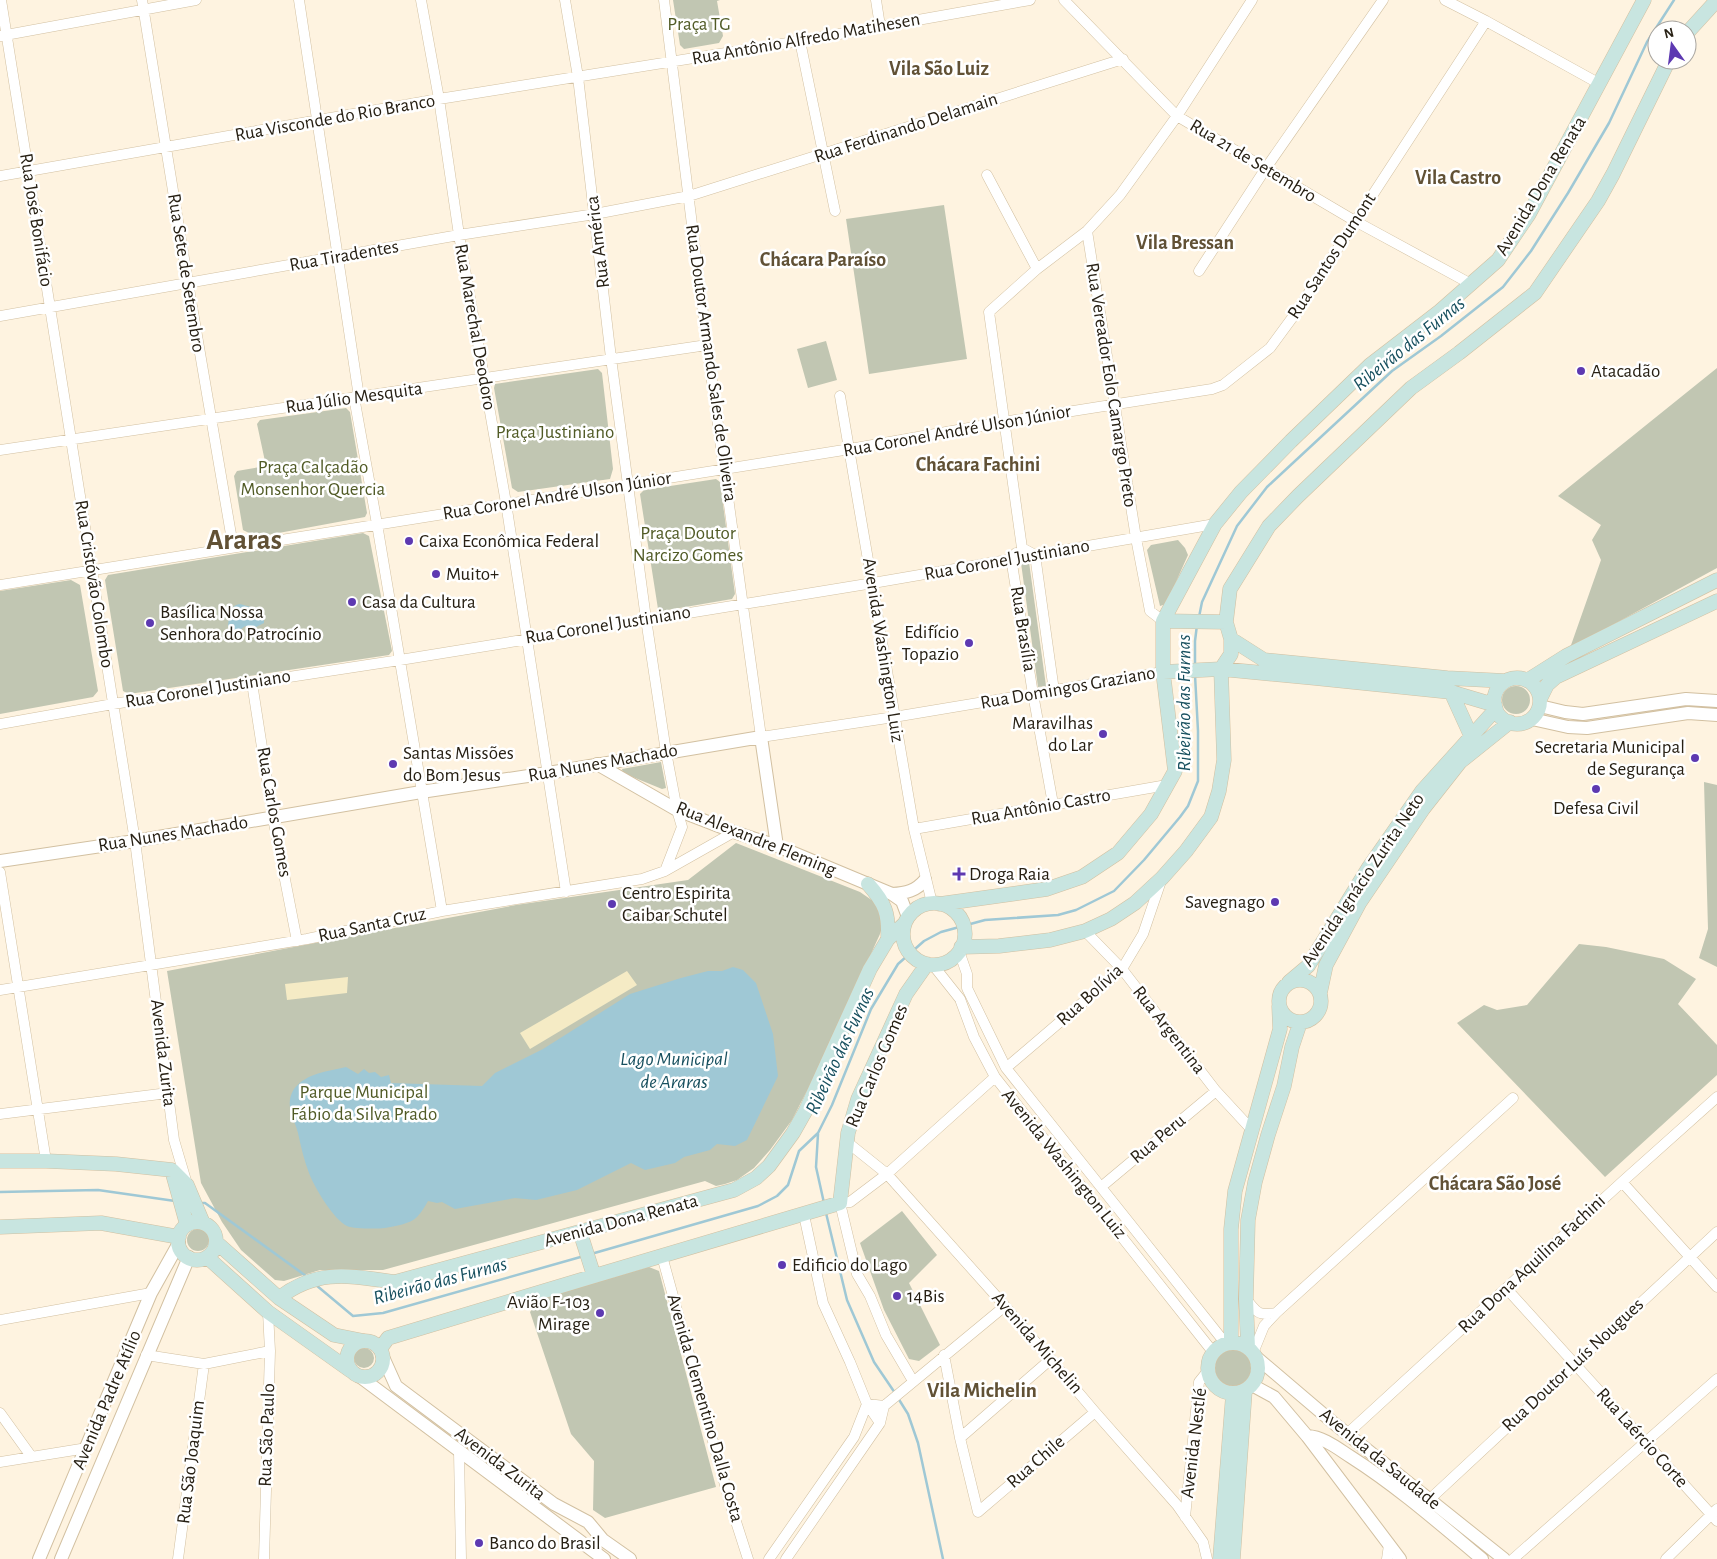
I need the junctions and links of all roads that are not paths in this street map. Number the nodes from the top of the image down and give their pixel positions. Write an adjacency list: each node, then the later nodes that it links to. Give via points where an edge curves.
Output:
1 (1, 0): 19 (street, Rua José Bonifácio)
2 (196, 0): 15 (street)
3 (299, 0): 28 (street)
4 (421, 0): 26 (street, Rua Marechal Deodoro)
5 (565, 0): 24 (street, Rua América)
6 (664, 0): 22 (street, Rua Doutor Armando Sales de Oliveira)
7 (876, 0): 18 (street)
8 (1030, 0): 18 (street, Rua Antônio Alfredo Matihesen)
9 (1064, 0): 21 (street, Rua 21 de Setembro)
10 (1252, 0): 27 (street)
11 (1383, 0): 31 (street)
12 (1445, 0): 16 (street)
13 (1644, 0): 25 (main road, Avenida Dona Renata)
14 (1716, 0): 17 (main road)
15 (143, 5): 19 (street); 29 (street, Rua Sete de Setembro)
16 (1486, 20): 25 (street); 38 (street, Rua Santos Dumont)
17 (1697, 22)
18 (880, 26): 20 (street, Rua Antônio Alfredo Matihesen)
19 (3, 36): 32 (street, Rua José Bonifácio)
20 (800, 41): 22 (street, Rua Antônio Alfredo Matihesen); 30 (street)
21 (1123, 59): 27 (street, Rua 21 de Setembro); 30 (street, Rua Ferdinando Delamain)
22 (671, 62): 24 (street, Rua Visconde do Rio Branco); 35 (street, Rua Doutor Armando Sales de Oliveira)
23 (1664, 70): 77 (main road, via 1598,201 1535,293 1411,388 1269,526 1230,589)
24 (578, 77): 26 (street, Rua Visconde do Rio Branco); 37 (street, Rua América)
25 (1600, 84): 45 (main road, Avenida Dona Renata, via 1529,214 1498,260)
26 (439, 99): 28 (street, Rua Visconde do Rio Branco); 40 (street, Rua Marechal Deodoro)
27 (1177, 116): 31 (street, Rua 21 de Setembro); 39 (street, via 1120,195)
28 (317, 122): 29 (street, Rua Visconde do Rio Branco); 41 (street)
29 (166, 148): 32 (street, Rua Visconde do Rio Branco); 44 (street, Rua Sete de Setembro)
30 (823, 154): 35 (street, Rua Ferdinando Delamain); 36 (street)
31 (1266, 168): 38 (street, Rua 21 de Setembro); 43 (street)
32 (28, 171): 34 (street, Rua Visconde do Rio Branco); 46 (street, Rua José Bonifácio)
33 (987, 175): 42 (street)
34 (0, 176)
35 (689, 196): 37 (street, Rua Tiradentes); 48 (street, Rua Doutor Armando Sales de Oliveira)
36 (835, 211)
37 (595, 214): 40 (street, Rua Tiradentes); 49 (street, Rua América)
38 (1355, 221): 45 (street, Rua 21 de Setembro); 53 (street, Rua Santos Dumont, via 1270,348 1223,385)
39 (1086, 231): 42 (street); 53 (street, Rua Vereador Eolo Camargo Preto)
40 (459, 235): 41 (street, Rua Tiradentes); 50 (street, Rua Marechal Deodoro)
41 (337, 257): 44 (street, Rua Tiradentes); 52 (street)
42 (1037, 269): 55 (street, via 989,312)
43 (1199, 271)
44 (188, 283): 46 (street, Rua Tiradentes); 54 (street, Rua Sete de Setembro)
45 (1470, 284): 63 (main road, Avenida Dona Renata, via 1440,312 1370,365 1241,492)
46 (50, 306): 47 (street, Rua Tiradentes); 56 (street, Rua José Bonifácio)
47 (0, 316)
48 (708, 345): 49 (street, Rua Júlio Mesquita); 59 (street, Rua Doutor Armando Sales de Oliveira)
49 (611, 358): 50 (street, Rua Júlio Mesquita); 60 (street, Rua América)
50 (484, 379): 52 (street, Rua Júlio Mesquita); 61 (street, Rua Marechal Deodoro)
51 (840, 396): 57 (street, Avenida Washington Luiz)
52 (356, 397): 54 (street, Rua Júlio Mesquita); 62 (street)
53 (1114, 406): 55 (street, Rua Coronel André Ulson Júnior); 64 (street, Rua Vereador Eolo Camargo Preto)
54 (210, 419): 56 (street, Rua Júlio Mesquita); 65 (street, Rua Sete de Setembro)
55 (1003, 422): 57 (street, Rua Coronel André Ulson Júnior); 66 (street)
56 (71, 440): 58 (street, Rua Júlio Mesquita); 69 (street, Rua Cristóvão Colombo)
57 (850, 449): 59 (street, Rua Coronel André Ulson Júnior); 71 (street, Avenida Washington Luiz)
58 (0, 450)
59 (726, 469): 60 (street, Rua Coronel André Ulson Júnior); 74 (street, Rua Doutor Armando Sales de Oliveira)
60 (627, 485): 61 (street, Rua Coronel André Ulson Júnior); 75 (street, Rua América)
61 (506, 504): 62 (street, Rua Coronel André Ulson Júnior); 78 (street, Rua Marechal Deodoro)
62 (377, 524): 65 (street, Rua Coronel André Ulson Júnior); 80 (street)
63 (1215, 524): 64 (street, Rua Coronel Justiniano); 76 (main road, Avenida Dona Renata)
64 (1136, 538): 67 (street, Rua Coronel Justiniano); 76 (street, Rua Vereador Eolo Camargo Preto, via 1150,611)
65 (233, 546): 69 (street, Rua Coronel André Ulson Júnior)
66 (1022, 548): 67 (street); 68 (street)
67 (1035, 555): 68 (street, Rua Coronel Justiniano); 86 (street, Rua Brasília)
68 (1011, 558): 71 (street, Rua Coronel Justiniano); 88 (street, Rua Brasília)
69 (92, 571): 72 (street, Rua Coronel André Ulson Júnior); 92 (street, Rua Cristóvão Colombo)
70 (1717, 580): 83 (main road, via 1566,656)
71 (872, 583): 74 (street, Rua Coronel Justiniano); 96 (street, Avenida Washington Luiz)
72 (0, 584)
73 (1717, 601): 91 (main road, via 1556,677 1547,685)
74 (743, 604): 75 (street, Rua Coronel Justiniano); 101 (street, Rua Doutor Armando Sales de Oliveira)
75 (646, 619): 78 (street, Rua Coronel Justiniano); 102 (street, Rua América)
76 (1163, 621): 77 (main road); 82 (main road, Avenida Dona Renata)
77 (1226, 622): 79 (main road)
78 (526, 638): 80 (street, Rua Coronel Justiniano); 104 (street, Rua Marechal Deodoro)
79 (1231, 638): 81 (main road, via 1231,654); 84 (main road, via 1264,660)
80 (400, 660): 85 (street, Rua Coronel Justiniano); 106 (street)
81 (1221, 669): 82 (main road, Rua Domingos Graziano); 87 (main road, Rua Domingos Graziano); 117 (main road, via 1224,760 1214,808 1186,851)
82 (1163, 672): 86 (street, Rua Domingos Graziano); 105 (main road, Avenida Dona Renata, via 1175,770)
83 (1528, 680): 84 (main road, via 1513,678); 91 (main road, via 1539,691)
84 (1506, 681): 93 (main road, via 1497,691)
85 (252, 683): 92 (street, Rua Coronel Justiniano); 109 (street, Rua Carlos Gomes)
86 (1054, 691): 88 (street, Rua Domingos Graziano)
87 (1451, 692): 93 (main road, Rua Domingos Graziano); 100 (main road)
88 (1033, 694): 96 (street, Rua Domingos Graziano); 107 (street, Rua Brasília)
89 (1686, 699): 90 (street); 91 (street, via 1583,714 1565,712); 94 (street)
90 (1717, 701)
91 (1540, 702): 97 (main road)
92 (113, 704): 99 (street, Rua Coronel Justiniano); 112 (street, Rua Cristóvão Colombo)
93 (1495, 707): 98 (main road, via 1499,715); 100 (main road, Avenida Ignácio Zurita Neto)
94 (1688, 712): 95 (street); 97 (street, via 1587,728)
95 (1717, 715)
96 (894, 717): 101 (street, Rua Domingos Graziano); 110 (street, Avenida Washington Luiz)
97 (1532, 719): 98 (main road, via 1518,724)
98 (1510, 722): 135 (main road, Avenida Ignácio Zurita Neto, via 1460,762 1423,809 1360,902 1326,965)
99 (0, 724)
100 (1471, 736): 132 (main road, Avenida Ignácio Zurita Neto, via 1422,791 1369,867 1308,966)
101 (761, 737): 102 (street, Rua Nunes Machado); 113 (street)
102 (666, 752): 103 (street, Rua Nunes Machado); 108 (street, Rua América)
103 (597, 764): 104 (street, Rua Nunes Machado); 108 (street, Rua Alexandre Fleming)
104 (548, 773): 106 (street, Rua Nunes Machado); 120 (street, Rua Marechal Deodoro)
105 (1167, 785): 107 (street, Rua Antônio Castro); 122 (main road, Avenida Dona Renata, via 1151,814 1118,853 1082,877 1047,889)
106 (421, 792): 109 (street, Rua Nunes Machado); 123 (street)
107 (1053, 804): 110 (street, Rua Antônio Castro)
108 (677, 810): 111 (street, Rua Alexandre Fleming); 115 (street, Rua América, via 682,827)
109 (273, 818): 112 (street, Rua Nunes Machado); 127 (street, Rua Carlos Gomes)
110 (914, 829): 118 (street, Avenida Washington Luiz)
111 (734, 832): 113 (street, Rua Alexandre Fleming); 115 (street, Rua Santa Cruz)
112 (135, 841): 114 (street, Rua Nunes Machado); 130 (street, Rua Cristóvão Colombo)
113 (777, 846): 119 (street, Rua Alexandre Fleming)
114 (0, 861)
115 (665, 871): 120 (street, Rua Santa Cruz, via 642,879)
116 (0, 872): 133 (street)
117 (1162, 878): 125 (main road, via 1135,903); 131 (street, Rua Bolívia, via 1143,934)
118 (925, 880): 121 (street, via 912,891); 122 (street, Avenida Washington Luiz)
119 (868, 884): 121 (street, Rua Alexandre Fleming); 126 (main road, via 887,911)
120 (566, 892): 123 (street, Rua Santa Cruz)
121 (892, 894): 124 (street, via 902,901)
122 (936, 904): 124 (main road, via 916,908); 128 (main road, via 949,907 961,921 964,929)
123 (442, 911): 127 (street, Rua Santa Cruz)
124 (906, 920): 126 (main road, Avenida Dona Renata); 129 (main road, via 904,944 910,953)
125 (1085, 931): 128 (main road, via 1050,940 999,946); 131 (street, Rua Argentina)
126 (888, 938): 162 (main road, Avenida Dona Renata, via 870,969 806,1110 769,1166 756,1178 734,1190)
127 (297, 941): 130 (street, Rua Santa Cruz)
128 (961, 946): 129 (main road, via 952,958 943,963); 138 (street, Avenida Washington Luiz, via 967,988)
129 (926, 963): 139 (street, Avenida Washington Luiz, via 960,999); 148 (main road, Rua Carlos Gomes, via 906,994 858,1099)
130 (152, 966): 133 (street, Rua Santa Cruz); 141 (street, Avenida Zurita)
131 (1122, 969): 138 (street, Rua Bolívia); 140 (street, Rua Argentina)
132 (1289, 982): 135 (main road, via 1303,980); 136 (main road, via 1280,992)
133 (18, 987): 134 (street, Rua Santa Cruz); 144 (street)
134 (0, 990)
135 (1320, 993): 137 (main road, via 1318,1012 1313,1018)
136 (1279, 1006): 137 (main road, via 1287,1018); 146 (main road, via 1280,1029)
137 (1300, 1023): 174 (main road, via 1255,1182 1248,1220)
138 (1006, 1068): 155 (street, Avenida Washington Luiz)
139 (994, 1078): 152 (street); 183 (street, Avenida Washington Luiz)
140 (1216, 1091): 146 (street, Rua Argentina); 155 (street, Rua Peru)
141 (168, 1093): 144 (street); 147 (street, Avenida Zurita)
142 (1717, 1097): 153 (street, Rua Dona Aquilina Fachini)
143 (1513, 1098): 177 (street)
144 (38, 1109): 145 (street); 149 (street)
145 (0, 1114)
146 (1252, 1130): 180 (main road, via 1235,1191 1231,1229)
147 (174, 1140): 151 (street, Avenida Zurita); 154 (street, Avenida Zurita)
148 (847, 1142): 152 (street, Avenida Michelin); 156 (main road, Rua Carlos Gomes)
149 (46, 1160): 150 (main road); 151 (main road)
150 (0, 1161)
151 (172, 1170): 154 (main road); 161 (main road)
152 (887, 1174): 156 (street, via 850,1202); 175 (street, Avenida Michelin)
153 (1622, 1182): 167 (street); 169 (street, Rua Dona Aquilina Fachini)
154 (187, 1185): 158 (main road)
155 (1100, 1187): 180 (street, Avenida Washington Luiz)
156 (840, 1203): 157 (main road); 193 (street, via 857,1274)
157 (804, 1215): 164 (main road); 195 (street, via 823,1303)
158 (203, 1223): 161 (main road, via 197,1222); 163 (main road, via 213,1230)
159 (0, 1227): 161 (main road, via 101,1223)
160 (1717, 1232): 167 (street, Rua Doutor Luís Nougues)
161 (182, 1235): 165 (main road, via 180,1249); 172 (street, Avenida Padre Atílio)
162 (582, 1239): 168 (main road); 173 (main road, Avenida Dona Renata, via 395,1282 325,1276 293,1287)
163 (216, 1242): 166 (main road); 173 (main road)
164 (662, 1256): 168 (main road); 222 (street, Avenida Clementino Dalla Costa)
165 (189, 1257): 166 (main road); 171 (street, Avenida Padre Atílio)
166 (207, 1257): 176 (main road)
167 (1690, 1257): 170 (street); 189 (street, Rua Doutor Luís Nougues)
168 (592, 1271): 181 (main road)
169 (1506, 1288): 189 (street, Rua Laércio Corte); 201 (street, Rua Dona Aquilina Fachini)
170 (1717, 1288)
171 (175, 1291): 172 (street); 185 (street, Avenida Padre Atílio)
172 (151, 1293): 178 (street); 205 (street, Avenida Padre Atílio)
173 (279, 1298): 179 (main road, via 334,1335)
174 (1246, 1299): 177 (street, via 1258,1313); 184 (main road)
175 (1005, 1306): 186 (street); 187 (street, Avenida Michelin)
176 (268, 1312): 182 (street, Rua São Paulo); 191 (main road)
177 (1276, 1313): 184 (street, via 1264,1326)
178 (0, 1320)
179 (364, 1341): 181 (main road); 191 (main road, via 354,1345 347,1354)
180 (1229, 1344): 183 (main road); 184 (main road, via 1240,1344)
181 (384, 1348): 191 (main road, via 381,1368 376,1373 371,1376); 212 (street, Avenida Zurita, via 396,1386 554,1504)
182 (270, 1351): 188 (street); 218 (street, Rua São Paulo)
183 (1213, 1352): 190 (main road)
184 (1252, 1353): 194 (main road, via 1258,1372); 200 (street, Avenida da Saudade)
185 (146, 1355): 188 (street); 216 (street, Avenida Padre Atílio)
186 (944, 1355): 193 (street); 202 (street)
187 (1050, 1359): 197 (street, Avenida Michelin); 202 (street)
188 (204, 1364): 217 (street, Rua São Joaquim)
189 (1575, 1364): 204 (street, Rua Laércio Corte); 209 (street, Rua Doutor Luís Nougues)
190 (1207, 1372): 194 (main road, via 1219,1390); 211 (street, Avenida Nestlé, via 1199,1382)
191 (355, 1373): 206 (street, Avenida Zurita)
192 (1717, 1379): 204 (street)
193 (913, 1381): 196 (street)
194 (1243, 1390): 203 (street, Avenida da Saudade, via 1274,1397); 226 (main road); 227 (main road)
195 (867, 1404): 196 (street); 199 (street); 223 (street, via 854,1436)
196 (884, 1406): 199 (street)
197 (1095, 1412): 202 (street, Rua Chile, via 978,1512); 211 (street, Avenida Michelin)
198 (0, 1414): 207 (street)
199 (880, 1423): 224 (street)
200 (1336, 1425): 201 (street, Avenida da Saudade); 203 (street)
201 (1348, 1433): 203 (street); 209 (street, Avenida da Saudade)
202 (960, 1438)
203 (1318, 1438): 214 (street); 230 (street, Avenida da Saudade, via 1379,1475)
204 (1645, 1441): 210 (street, Rua Laércio Corte); 232 (street)
205 (87, 1448): 207 (street); 215 (street, Avenida Padre Atílio)
206 (459, 1452): 213 (street, Avenida Zurita); 219 (street)
207 (31, 1456): 208 (street)
208 (0, 1462)
209 (1430, 1498): 231 (street, Avenida da Saudade)
210 (1715, 1515): 233 (street)
211 (1185, 1517): 225 (street, Avenida Michelin, via 1203,1542)
212 (588, 1522): 213 (street); 221 (street, Avenida Zurita, via 603,1540)
213 (574, 1538): 220 (street, Avenida Zurita)
214 (1388, 1545): 228 (street); 229 (street)
215 (40, 1559)
216 (61, 1559)
217 (178, 1559)
218 (264, 1559)
219 (461, 1559)
220 (604, 1559)
221 (630, 1559)
222 (748, 1559)
223 (769, 1559)
224 (786, 1559)
225 (1208, 1559)
226 (1220, 1559)
227 (1233, 1559)
228 (1387, 1559)
229 (1400, 1559)
230 (1482, 1559)
231 (1504, 1559)
232 (1513, 1559)
233 (1666, 1559)

